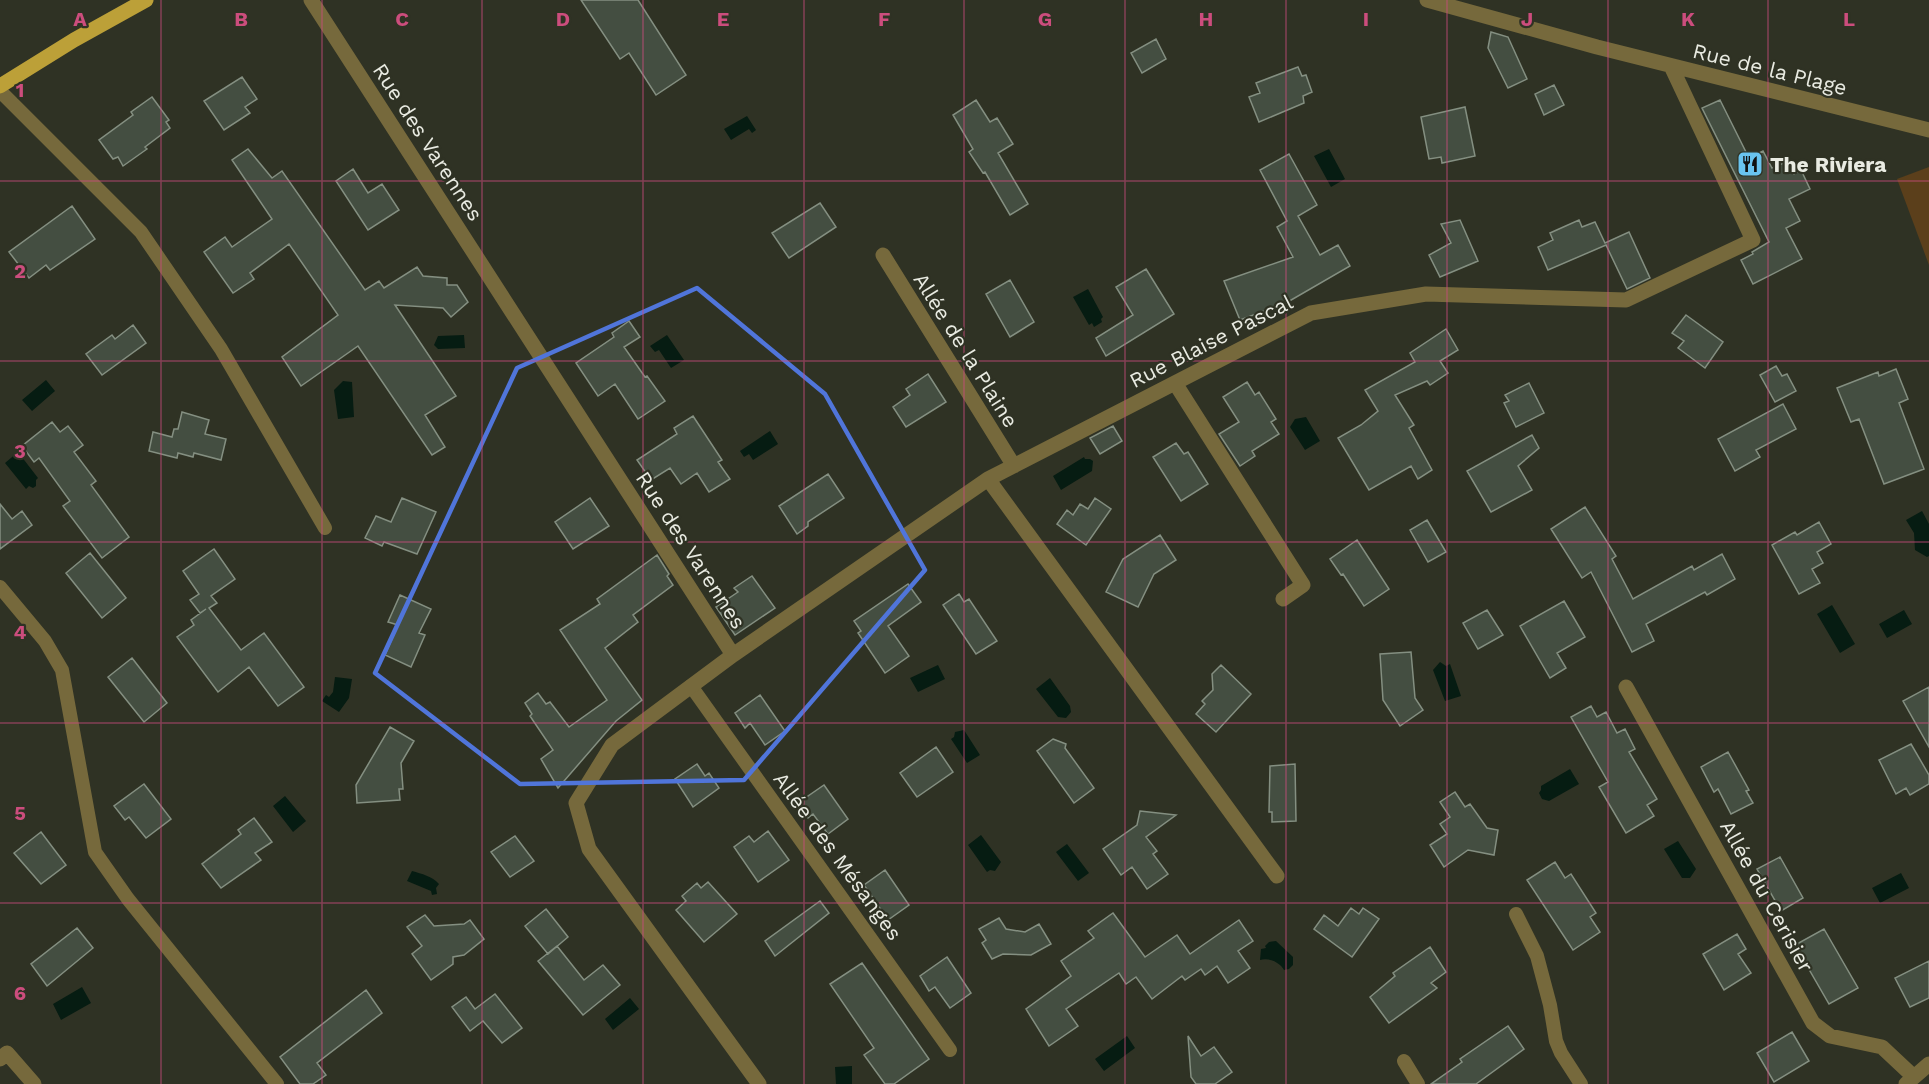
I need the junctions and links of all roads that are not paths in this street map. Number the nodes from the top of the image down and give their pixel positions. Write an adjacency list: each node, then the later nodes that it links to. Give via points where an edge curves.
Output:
1 (146, 0): 5 (main road)
2 (311, 0): 15 (street, Rue des Varennes)
3 (1427, 0): 4 (street, Rue de la Plage)
4 (1671, 66): 7 (street, Rue de la Plage); 9 (street, Rue Blaise Pascal, via 1753,240 1626,300 1426,294 1311,313)
5 (0, 86)
6 (0, 91): 12 (lane, via 141,232 221,349)
7 (1929, 130)
8 (883, 255): 10 (street, Allée de la Plaine)
9 (1175, 383): 10 (street, Rue Blaise Pascal); 14 (street, via 1303,585)
10 (1014, 466): 11 (street, Rue Blaise Pascal)
11 (988, 479): 15 (street, Rue Blaise Pascal); 18 (street)
12 (325, 528)
13 (0, 586): 26 (lane, via 45,640 62,670 95,852 128,899)
14 (1282, 598)
15 (733, 655): 16 (street, Rue des Varennes)
16 (691, 686): 20 (lane, Allée des Mésanges); 27 (street, Rue des Varennes, via 612,745 576,804 589,849)
17 (1626, 687): 24 (street, Allée du Cerisier, via 1813,1023 1830,1036 1882,1047)
18 (1277, 876)
19 (1516, 914): 29 (lane, via 1537,956 1556,1041)
20 (950, 1050)
21 (0, 1059): 25 (street, via 7,1053)
22 (1404, 1061): 28 (lane)
23 (1929, 1064): 24 (street)
24 (1910, 1081)
25 (34, 1084)
26 (277, 1084)
27 (759, 1084)
28 (1418, 1084)
29 (1581, 1084)

